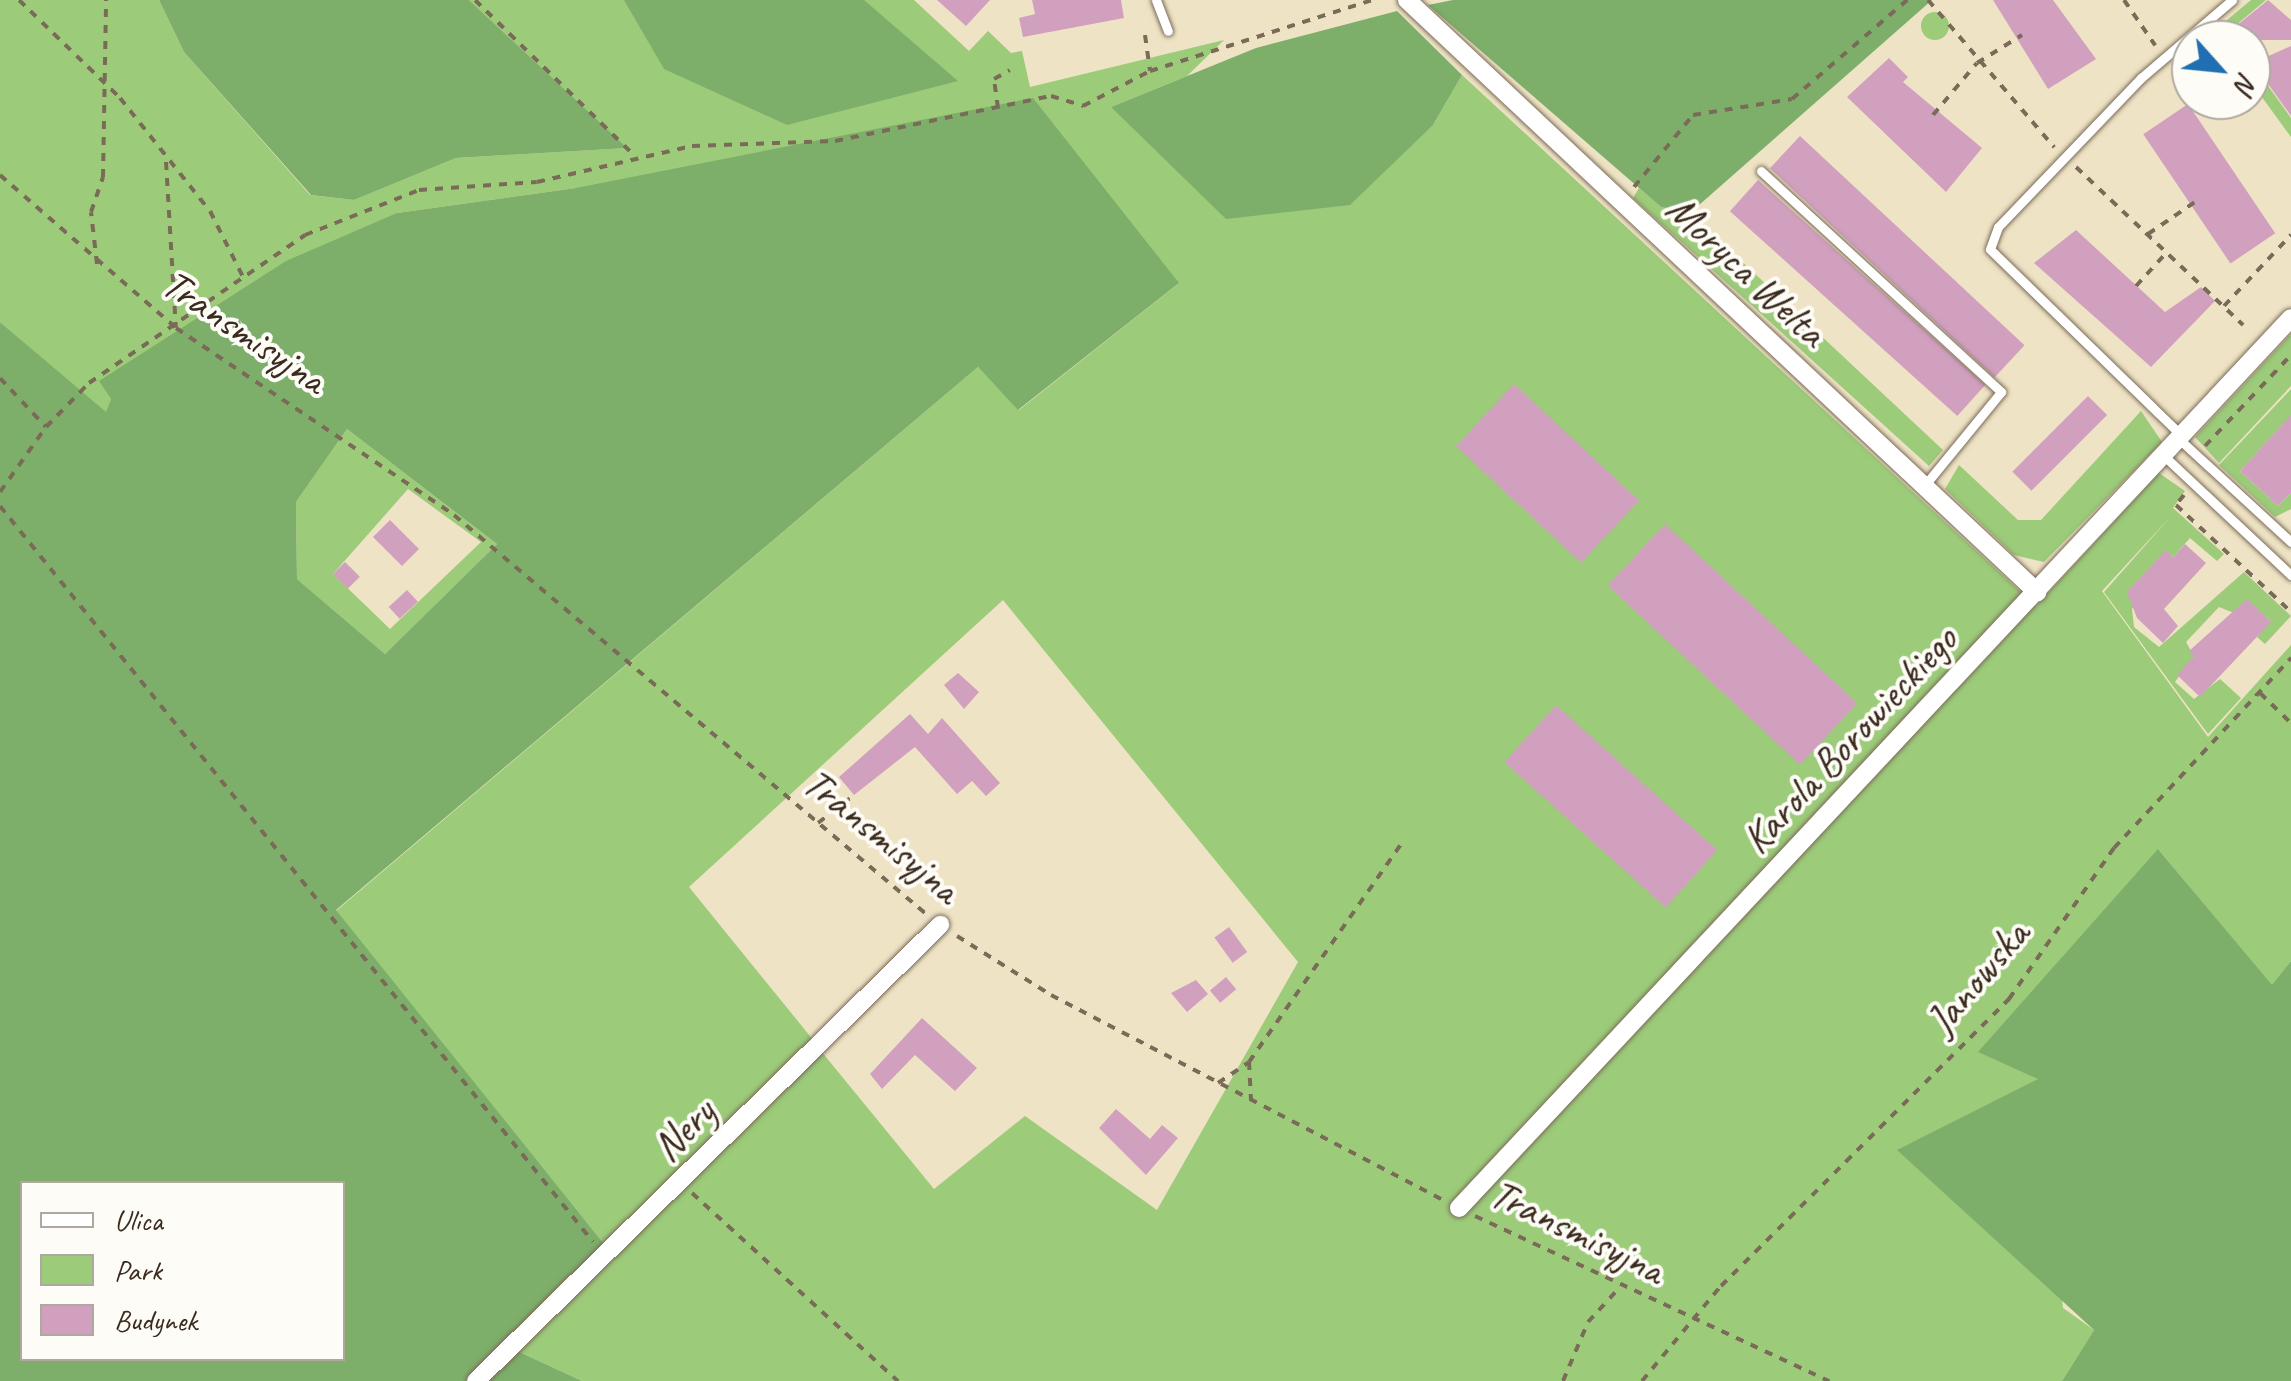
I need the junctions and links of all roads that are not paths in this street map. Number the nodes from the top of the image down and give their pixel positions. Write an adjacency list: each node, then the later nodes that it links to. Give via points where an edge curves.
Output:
1 (1156, 0): 4 (lane)
2 (1407, 0): 9 (street, Moryca Welta)
3 (2232, 0): 7 (lane, via 2164,58 1998,227 1990,249)
4 (1168, 31)
5 (1762, 171): 9 (lane, via 2001,392)
6 (2291, 318): 7 (street, Karola Borowieckiego)
7 (2179, 436): 8 (street, Karola Borowieckiego); 10 (lane)
8 (2162, 454): 11 (lane); 12 (street, Karola Borowieckiego)
9 (1924, 486): 12 (street, Moryca Welta)
10 (2291, 542)
11 (2291, 576)
12 (2037, 592): 14 (street, Karola Borowieckiego)
13 (940, 925): 15 (street, Nery)
14 (1459, 1208)
15 (476, 1381)

